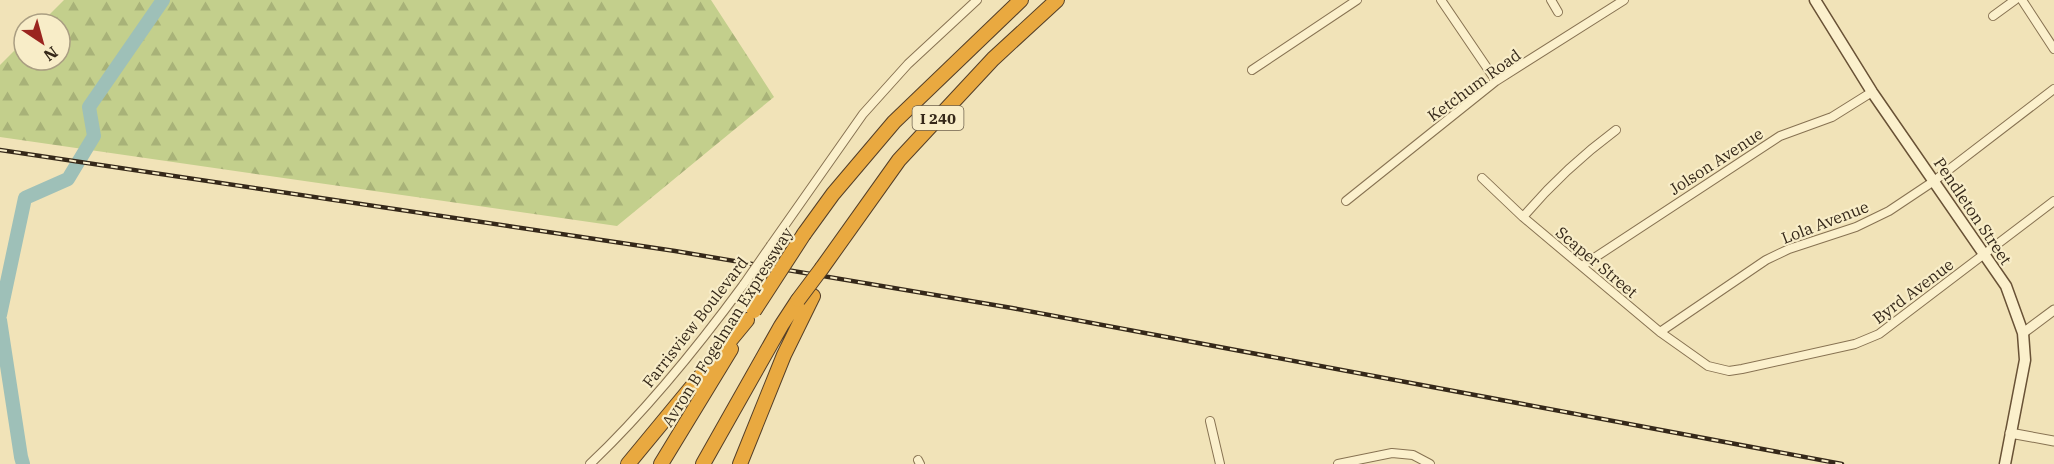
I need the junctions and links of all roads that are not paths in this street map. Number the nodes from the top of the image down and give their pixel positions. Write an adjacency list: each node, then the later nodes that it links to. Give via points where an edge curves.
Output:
1 (977, 0): 35 (street, Farrisview Boulevard, bridge, via 908,64 863,114 687,360)
2 (1021, 0): 28 (highway, Avron B Fogelman Expressway / I 240, bridge, via 894,122 833,194)
3 (1057, 0): 26 (highway, I 240, via 993,59 899,160)
4 (1355, 0): 14 (street)
5 (1441, 0): 15 (street)
6 (1551, 0): 11 (street)
7 (1624, 0): 15 (street, Ketchum Road)
8 (1815, 0): 17 (main road, Pendleton Street)
9 (2015, 0): 12 (street)
10 (2022, 0): 13 (street)
11 (1558, 12)
12 (1993, 16)
13 (2054, 49)
14 (1252, 70)
15 (1496, 81): 21 (street, Ketchum Road)
16 (2054, 89): 20 (street, Lola Avenue)
17 (1872, 92): 20 (main road, Pendleton Street); 25 (street, Jolson Avenue, via 1832,117 1780,136)
18 (1616, 130): 23 (street, via 1587,152)
19 (1482, 178): 23 (street, Scaper Street)
20 (1934, 180): 24 (main road, Pendleton Street); 29 (street, Lola Avenue, via 1889,211 1856,227 1766,260)
21 (1346, 201)
22 (2054, 201): 24 (street, Byrd Avenue)
23 (1523, 217): 25 (street, Scaper Street)
24 (1984, 254): 30 (main road, Pendleton Street, via 2006,286); 31 (street, Byrd Avenue, via 1879,334 1855,344 1742,369 1717,369)
25 (1582, 266): 29 (street, Scaper Street)
26 (822, 268): 38 (highway, I 240, bridge, via 798,300); 39 (highway)
27 (2054, 310): 30 (street)
28 (750, 316): 36 (highway); 37 (highway, Avron B Fogelman Expressway / I 240)
29 (1659, 332): 31 (street, Scaper Street)
30 (2024, 333): 33 (main road, Pendleton Street, via 2025,360)
31 (1699, 361)
32 (1210, 421): 40 (street)
33 (2010, 433): 34 (street); 43 (main road, Pendleton Street)
34 (2054, 441)
35 (590, 464)
36 (628, 464)
37 (661, 464)
38 (703, 464)
39 (740, 464)
40 (1220, 464)
41 (1338, 464): 42 (street, via 1392,453 1413,454)
42 (1430, 464)
43 (2006, 464)

